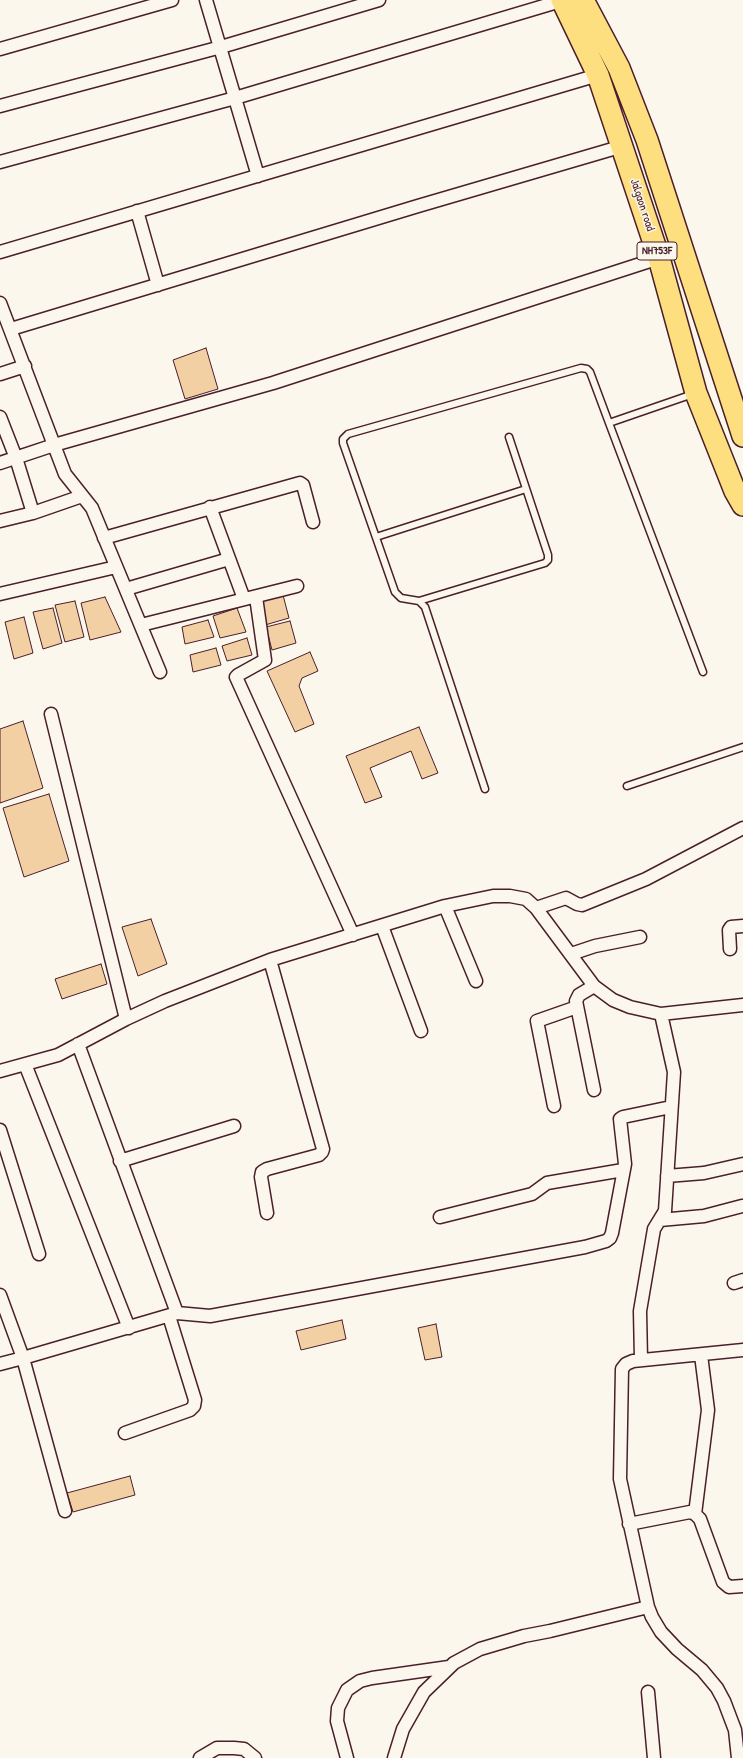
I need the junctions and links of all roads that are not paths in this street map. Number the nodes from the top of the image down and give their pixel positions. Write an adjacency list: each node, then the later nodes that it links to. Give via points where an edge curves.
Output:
1 (172, 0): 7 (street)
2 (206, 0): 6 (street)
3 (379, 0): 6 (street)
4 (563, 0): 8 (highway, Jalgaon road / NH753F); 9 (street)
5 (583, 0): 25 (highway, Jalgaon road / NH753F, via 619,68 647,140)
6 (221, 47): 9 (street); 10 (street)
7 (0, 49)
8 (598, 75): 11 (highway, Jalgaon road / NH753F); 13 (street)
9 (236, 98): 12 (street); 13 (street)
10 (0, 106)
11 (623, 146): 16 (highway, Jalgaon road / NH753F); 17 (street)
12 (0, 162)
13 (258, 176): 14 (street)
14 (137, 211): 15 (street); 17 (street)
15 (0, 252)
16 (659, 258): 22 (highway, Jalgaon road / NH753F); 27 (street, via 273,383)
17 (158, 285): 19 (street)
18 (0, 303): 19 (street)
19 (11, 329): 20 (street)
20 (25, 366): 21 (street); 27 (street)
21 (0, 374)
22 (696, 393): 24 (lane); 32 (highway, Jalgaon road / NH753F)
23 (0, 417): 28 (street)
24 (609, 423): 37 (lane, via 590,372 581,368 348,434 343,443); 48 (lane)
25 (743, 436)
26 (509, 437): 30 (lane)
27 (54, 445): 28 (street); 31 (street, via 65,474)
28 (16, 458): 29 (street); 34 (street)
29 (0, 463)
30 (526, 489): 37 (lane); 45 (lane, via 548,560)
31 (82, 496): 34 (street); 38 (street, via 92,508)
32 (743, 505)
33 (210, 508): 36 (street, via 300,483 303,485); 38 (street); 39 (street)
34 (33, 513): 35 (street)
35 (0, 521)
36 (313, 522)
37 (376, 537): 45 (lane, via 395,592 401,598)
38 (104, 538): 40 (street)
39 (229, 559): 42 (street); 44 (street)
40 (116, 567): 42 (street); 43 (street)
41 (297, 586): 44 (street)
42 (126, 589): 46 (street)
43 (0, 594)
44 (250, 598): 46 (street); 58 (street, via 265,660 236,677)
45 (418, 601): 52 (lane, via 425,607)
46 (141, 625): 47 (street)
47 (160, 672)
48 (703, 672)
49 (51, 714): 68 (street)
50 (743, 747): 51 (lane)
51 (627, 786)
52 (485, 789)
53 (743, 828): 55 (street, via 637,883 582,904 566,898)
54 (445, 906): 55 (street, via 493,896 510,896 526,899); 56 (street); 63 (street)
55 (536, 908): 61 (street)
56 (382, 926): 58 (street); 69 (street)
57 (743, 926): 60 (street, via 731,927 729,930)
58 (353, 935): 62 (street)
59 (640, 937): 61 (street, via 595,946)
60 (730, 949)
61 (571, 954): 64 (street)
62 (270, 960): 68 (street); 83 (street, via 323,1149 319,1155 262,1172)
63 (476, 981)
64 (594, 986): 66 (street, via 577,998); 67 (street, via 613,1000)
65 (743, 1005): 67 (street)
66 (577, 1007): 73 (street); 74 (street, via 537,1021)
67 (661, 1014): 75 (street, via 674,1072)
68 (126, 1019): 70 (street)
69 (421, 1031)
70 (78, 1044): 71 (street, via 58,1055); 78 (street)
71 (25, 1064): 72 (street); 89 (street)
72 (0, 1071)
73 (594, 1090)
74 (554, 1106)
75 (671, 1107): 80 (street, via 620,1119 625,1160); 81 (street)
76 (234, 1126): 78 (street)
77 (0, 1130): 86 (street)
78 (120, 1161): 88 (street)
79 (743, 1164): 81 (street, via 704,1173)
80 (623, 1170): 84 (street, via 547,1183 532,1194); 88 (street, via 612,1234 606,1241 210,1316)
81 (667, 1176): 85 (street, via 665,1211)
82 (742, 1206): 85 (street, via 704,1216)
83 (267, 1213)
84 (440, 1217)
85 (660, 1220): 93 (street, via 654,1229 640,1311)
86 (40, 1254)
87 (0, 1295): 92 (street)
88 (173, 1315): 89 (street); 95 (street, via 195,1400 194,1406 190,1410)
89 (129, 1328): 92 (street)
90 (743, 1350): 91 (street)
91 (701, 1355): 93 (street); 97 (street, via 708,1410)
92 (23, 1358): 94 (street); 96 (street)
93 (641, 1360): 98 (street, via 626,1364 622,1370 620,1479)
94 (0, 1364)
95 (125, 1433)
96 (65, 1511)
97 (695, 1514): 98 (street, via 690,1512); 99 (street, via 700,1519 723,1582 729,1587)
98 (629, 1524): 100 (street)
99 (743, 1586)
100 (648, 1607): 101 (street, via 480,1649); 108 (street, via 661,1632 702,1670 717,1688 735,1730)
101 (449, 1667): 105 (street, via 372,1678 360,1681 348,1690 338,1708 337,1721); 106 (street, via 424,1692 403,1729)
102 (648, 1692): 107 (street)
103 (200, 1758): 104 (street, via 217,1748 234,1748 244,1749)
104 (255, 1758)
105 (347, 1758)
106 (394, 1758)
107 (654, 1758)
108 (738, 1758)

